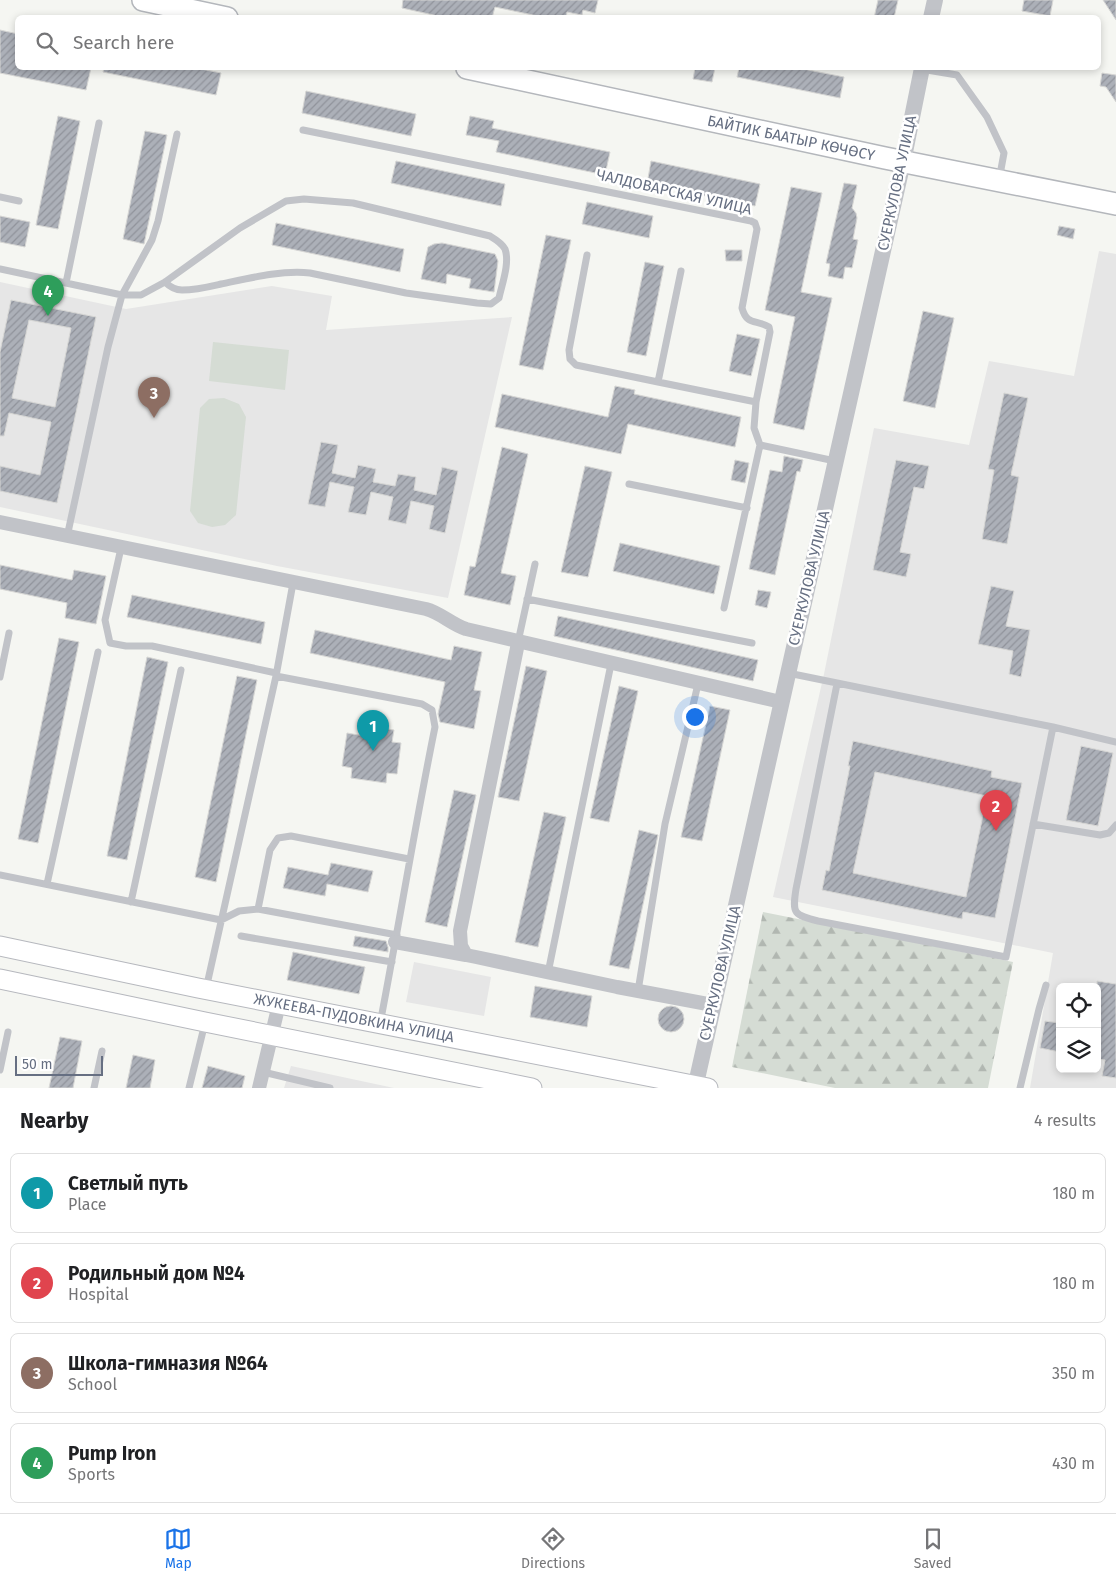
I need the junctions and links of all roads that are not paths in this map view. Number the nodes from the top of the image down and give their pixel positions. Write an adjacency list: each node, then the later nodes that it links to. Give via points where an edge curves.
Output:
1 (143, 0): 3 (main road)
2 (935, 0): 4 (street)
3 (213, 15)
4 (932, 15)
5 (476, 70): 11 (main road, БАЙТИК БААТЫР КӨЧӨСҮ)
6 (922, 70): 11 (street, СУЕРКУЛОВА УЛИЦА)
7 (932, 70): 12 (lane, via 957,75 987,117 1004,154)
8 (99, 123): 20 (lane)
9 (304, 130): 23 (lane, ЧАЛДОВАРСКАЯ УЛИЦА, via 755,223 757,228 742,308 744,316 769,326 770,332)
10 (177, 134): 21 (lane, via 152,240)
11 (903, 162): 12 (main road, БАЙТИК БААТЫР КӨЧӨСҮ); 25 (street, СУЕРКУЛОВА УЛИЦА)
12 (999, 180): 15 (main road, БАЙТИК БААТЫР КӨЧӨСҮ)
13 (0, 197): 14 (lane)
14 (19, 201)
15 (1116, 204)
16 (587, 255): 22 (lane, via 568,350 570,359 576,365)
17 (0, 270): 20 (lane)
18 (681, 271): 22 (lane)
19 (165, 282): 19 (lane, via 240,228 286,201 304,199 353,203 490,236 502,245 506,260 500,298 491,304 406,293 295,272 196,289 178,289); 21 (lane, via 141,294)
20 (66, 283): 21 (lane)
21 (122, 295): 29 (lane)
22 (658, 382): 23 (lane)
23 (756, 402): 24 (lane, ЧАЛДОВАРСКАЯ УЛИЦА, via 754,428)
24 (760, 445): 25 (lane); 27 (lane)
25 (835, 461): 41 (street, СУЕРКУЛОВА УЛИЦА)
26 (629, 484): 27 (lane)
27 (747, 508): 34 (lane)
28 (0, 522): 29 (street)
29 (66, 537): 30 (street)
30 (121, 548): 32 (street); 42 (lane, via 105,620 110,643 152,646)
31 (535, 564): 33 (lane)
32 (293, 583): 36 (street, via 434,612 457,626); 42 (lane)
33 (527, 599): 36 (lane); 37 (lane)
34 (724, 608)
35 (9, 633): 43 (lane)
36 (518, 643): 39 (street); 60 (street, via 460,931 461,946)
37 (752, 644)
38 (98, 652): 53 (lane)
39 (611, 664): 44 (street); 62 (lane)
40 (181, 670): 54 (lane)
41 (788, 673): 45 (lane); 46 (street, СУЕРКУЛОВА УЛИЦА)
42 (276, 675): 51 (lane, via 422,704 432,710 435,727); 56 (lane)
43 (0, 677)
44 (698, 684): 46 (street); 66 (lane, via 664,824)
45 (837, 684): 47 (lane); 49 (lane, via 794,904 800,916 1006,957)
46 (781, 702): 68 (street, СУЕРКУЛОВА УЛИЦА)
47 (1052, 727): 48 (lane); 49 (lane)
48 (1116, 742)
49 (1033, 824): 50 (lane, via 1100,835 1110,833)
50 (1116, 825)
51 (409, 859): 55 (lane, via 291,836 278,838 270,850); 58 (lane)
52 (0, 875): 53 (lane)
53 (47, 884): 54 (lane)
54 (132, 902): 56 (lane)
55 (258, 910): 56 (lane, via 239,911); 58 (lane)
56 (221, 920): 65 (lane)
57 (241, 936): 61 (lane)
58 (396, 939): 60 (street); 61 (lane)
59 (0, 946): 65 (main road, ЖУКЕЕВА-ПУДОВКИНА УЛИЦА)
60 (466, 954): 62 (street)
61 (392, 962): 70 (lane)
62 (548, 973): 66 (street)
63 (0, 979): 69 (main road)
64 (1046, 985): 82 (lane)
65 (206, 989): 67 (main road, ЖУКЕЕВА-ПУДОВКИНА УЛИЦА)
66 (638, 991): 68 (street)
67 (280, 1004): 70 (main road, ЖУКЕЕВА-ПУДОВКИНА УЛИЦА); 72 (street)
68 (713, 1005): 76 (street, СУЕРКУЛОВА УЛИЦА)
69 (205, 1022): 72 (main road); 78 (lane)
70 (380, 1024): 76 (main road, ЖУКЕЕВА-ПУДОВКИНА УЛИЦА)
71 (8, 1032): 74 (lane)
72 (272, 1036): 75 (street); 81 (main road)
73 (102, 1051): 77 (lane)
74 (0, 1070)
75 (262, 1072): 79 (street); 80 (lane)
76 (699, 1087)
77 (94, 1088)
78 (190, 1088)
79 (259, 1088)
80 (330, 1088)
81 (532, 1088)
82 (1020, 1088)

